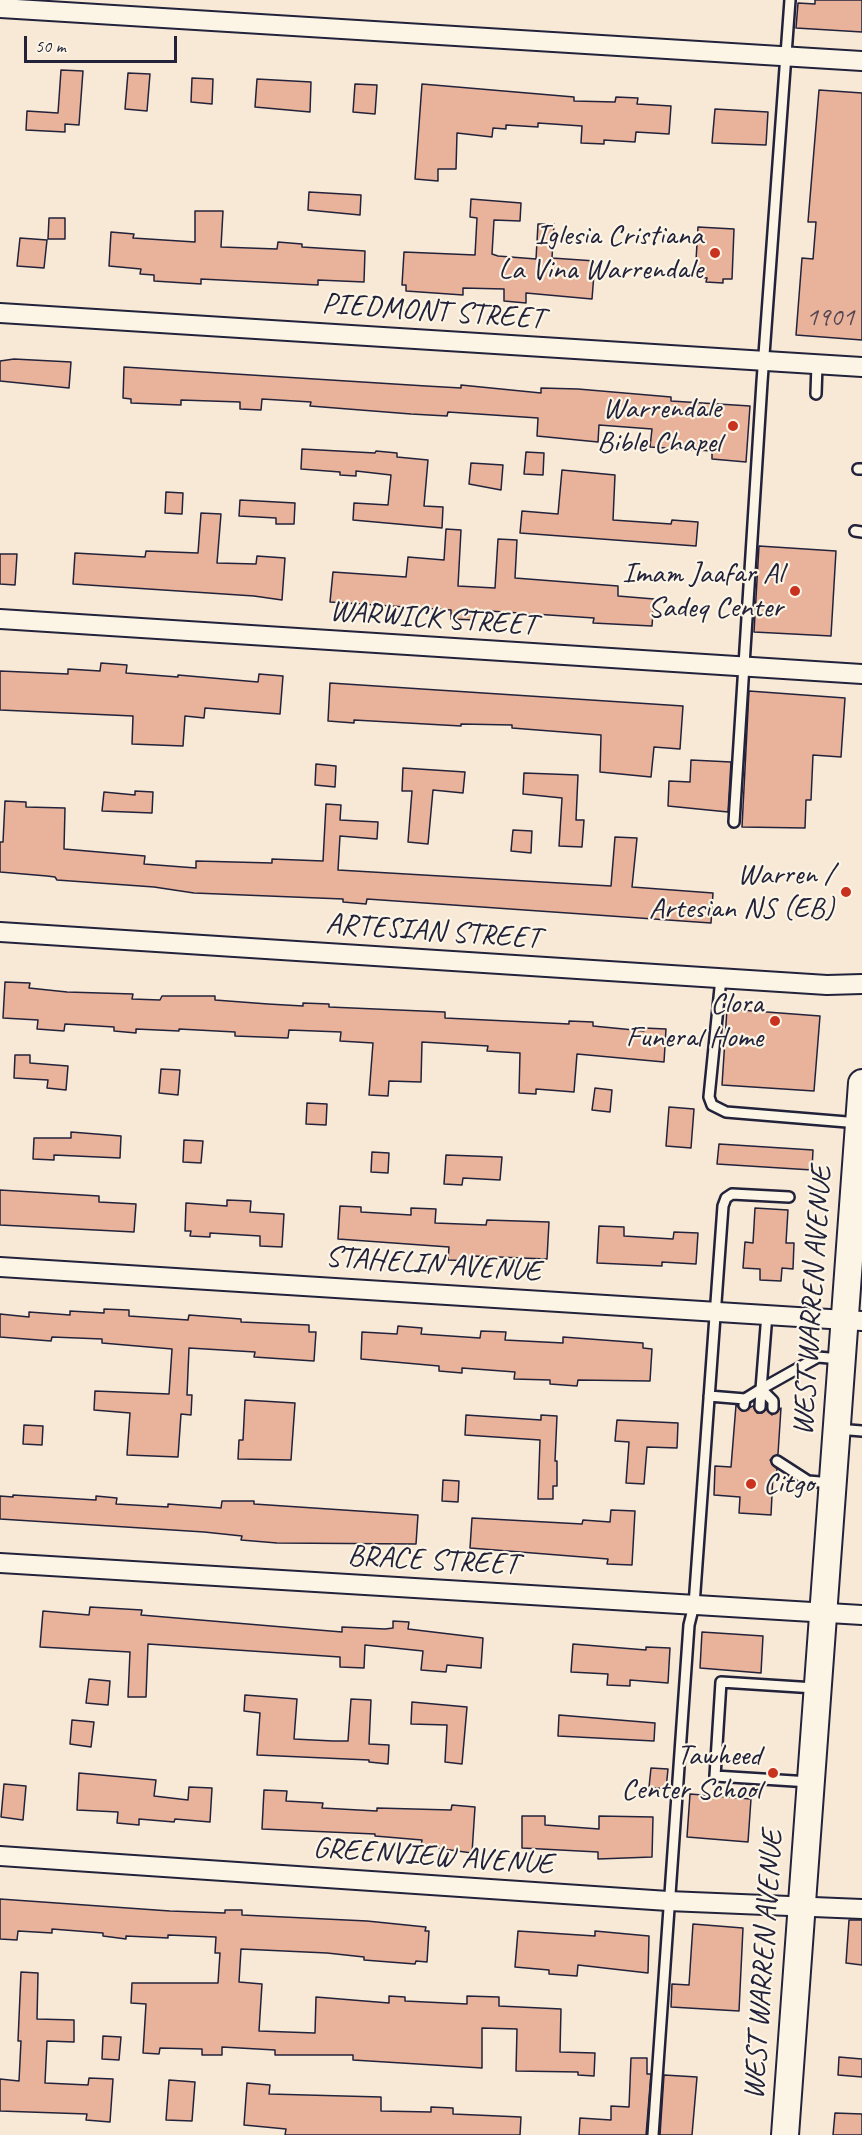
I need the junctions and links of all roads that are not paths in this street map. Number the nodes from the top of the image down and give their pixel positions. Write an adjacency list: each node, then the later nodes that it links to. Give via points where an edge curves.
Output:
1 (790, 0): 3 (lane)
2 (0, 8): 3 (street)
3 (787, 55): 4 (street); 6 (lane)
4 (862, 61)
5 (0, 313): 6 (street, PIEDMONT STREET)
6 (764, 361): 7 (street, PIEDMONT STREET); 11 (lane, via 761,461)
7 (818, 364): 8 (street, PIEDMONT STREET); 9 (lane)
8 (862, 367)
9 (816, 394)
10 (0, 619): 11 (street, WARWICK STREET)
11 (744, 668): 12 (street, WARWICK STREET); 13 (lane)
12 (862, 674)
13 (734, 822)
14 (0, 932): 15 (street, ARTESIAN STREET)
15 (721, 978): 16 (street, ARTESIAN STREET); 18 (lane, via 709,1097 712,1105 726,1112)
16 (862, 984)
17 (862, 1083): 18 (main road, WEST WARREN AVENUE)
18 (859, 1123): 23 (main road, WEST WARREN AVENUE)
19 (789, 1197): 21 (lane, via 732,1194 726,1198)
20 (0, 1267): 21 (street, STAHELIN AVENUE)
21 (716, 1311): 22 (street, STAHELIN AVENUE); 26 (lane)
22 (768, 1314): 23 (street, STAHELIN AVENUE); 25 (lane)
23 (853, 1321): 24 (main road, WEST WARREN AVENUE)
24 (841, 1359): 25 (lane, via 818,1357); 29 (main road, WEST WARREN AVENUE)
25 (761, 1389): 26 (lane, via 745,1402); 27 (lane); 28 (lane, via 773,1401)
26 (709, 1396): 34 (lane)
27 (760, 1407)
28 (773, 1408)
29 (836, 1429): 30 (lane); 32 (main road, WEST WARREN AVENUE)
30 (862, 1431)
31 (777, 1461): 32 (lane, via 807,1481)
32 (832, 1483): 35 (main road, WEST WARREN AVENUE)
33 (0, 1563): 34 (street, BRACE STREET)
34 (694, 1605): 35 (street, BRACE STREET); 40 (lane, via 689,1626)
35 (822, 1612): 36 (street, BRACE STREET); 37 (main road, WEST WARREN AVENUE)
36 (862, 1615)
37 (817, 1688): 38 (main road, WEST WARREN AVENUE); 38 (lane, via 721,1683 715,1776)
38 (811, 1782): 41 (main road, WEST WARREN AVENUE)
39 (0, 1856): 40 (street, GREENVIEW AVENUE)
40 (668, 1901): 41 (street, GREENVIEW AVENUE); 43 (lane)
41 (802, 1908): 42 (street, GREENVIEW AVENUE); 44 (main road, WEST WARREN AVENUE)
42 (862, 1909)
43 (653, 2135)
44 (785, 2135)

